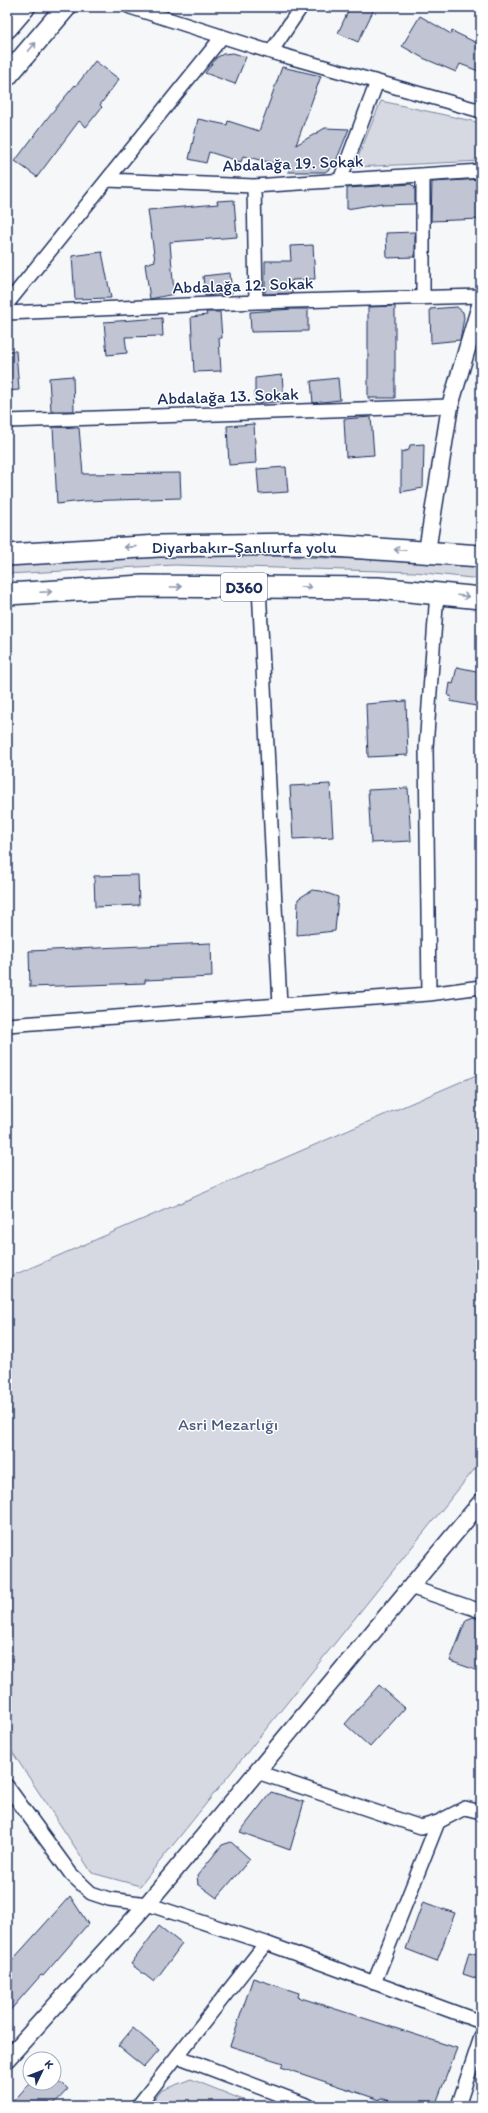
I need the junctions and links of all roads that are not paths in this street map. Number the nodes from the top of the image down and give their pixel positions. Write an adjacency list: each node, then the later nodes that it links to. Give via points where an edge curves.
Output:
1 (25, 7): 5 (main road)
2 (66, 7): 8 (main road, one-way to 2)
3 (130, 7): 6 (street)
4 (301, 7): 7 (street)
5 (7, 28)
6 (222, 37): 7 (street); 13 (street)
7 (271, 52): 9 (street)
8 (7, 76)
9 (377, 82): 10 (street); 14 (street)
10 (481, 111)
11 (481, 171): 12 (street, Abdalağa 19. Sokak)
12 (423, 175): 14 (street, Abdalağa 19. Sokak); 17 (street)
13 (107, 180): 15 (street, Abdalağa 19. Sokak); 20 (street)
14 (340, 180): 15 (street, Abdalağa 19. Sokak)
15 (254, 186): 18 (street)
16 (481, 296): 17 (street, Abdalağa 12. Sokak)
17 (423, 298): 18 (street, Abdalağa 12. Sokak)
18 (256, 302): 21 (street, Abdalağa 12. Sokak)
19 (481, 302): 22 (street)
20 (7, 304)
21 (7, 313)
22 (450, 406): 23 (street, Abdalağa 13. Sokak); 24 (street)
23 (7, 421)
24 (427, 551): 25 (highway, Diyarbakır-Şanlıurfa yolu, one-way to 25, via 304,544 167,546); 26 (highway, Diyarbakır-Şanlıurfa yolu)
25 (7, 555)
26 (481, 556)
27 (259, 587): 28 (highway, D360, one-way to 28, via 378,588); 29 (highway, D360, one-way to 27, via 142,586); 33 (street)
28 (437, 592): 30 (highway, D360, one-way to 30); 32 (street, via 426,748)
29 (7, 594)
30 (481, 598)
31 (481, 987): 32 (street)
32 (429, 994): 33 (street)
33 (280, 1005): 34 (street)
34 (7, 1025)
35 (481, 1502): 36 (street)
36 (410, 1587): 37 (street); 38 (street)
37 (481, 1611)
38 (257, 1772): 41 (street, via 421,1827); 42 (street)
39 (7, 1786): 42 (street, via 71,1874 92,1893 109,1899)
40 (481, 1812): 41 (street, via 465,1808)
41 (438, 1822): 44 (street)
42 (147, 1904): 43 (street); 48 (street)
43 (266, 1943): 44 (street); 47 (street)
44 (374, 1983): 45 (street)
45 (481, 2022)
46 (481, 2037): 51 (street)
47 (177, 2056): 49 (street); 50 (street)
48 (7, 2058)
49 (138, 2106)
50 (309, 2106)
51 (458, 2106)

